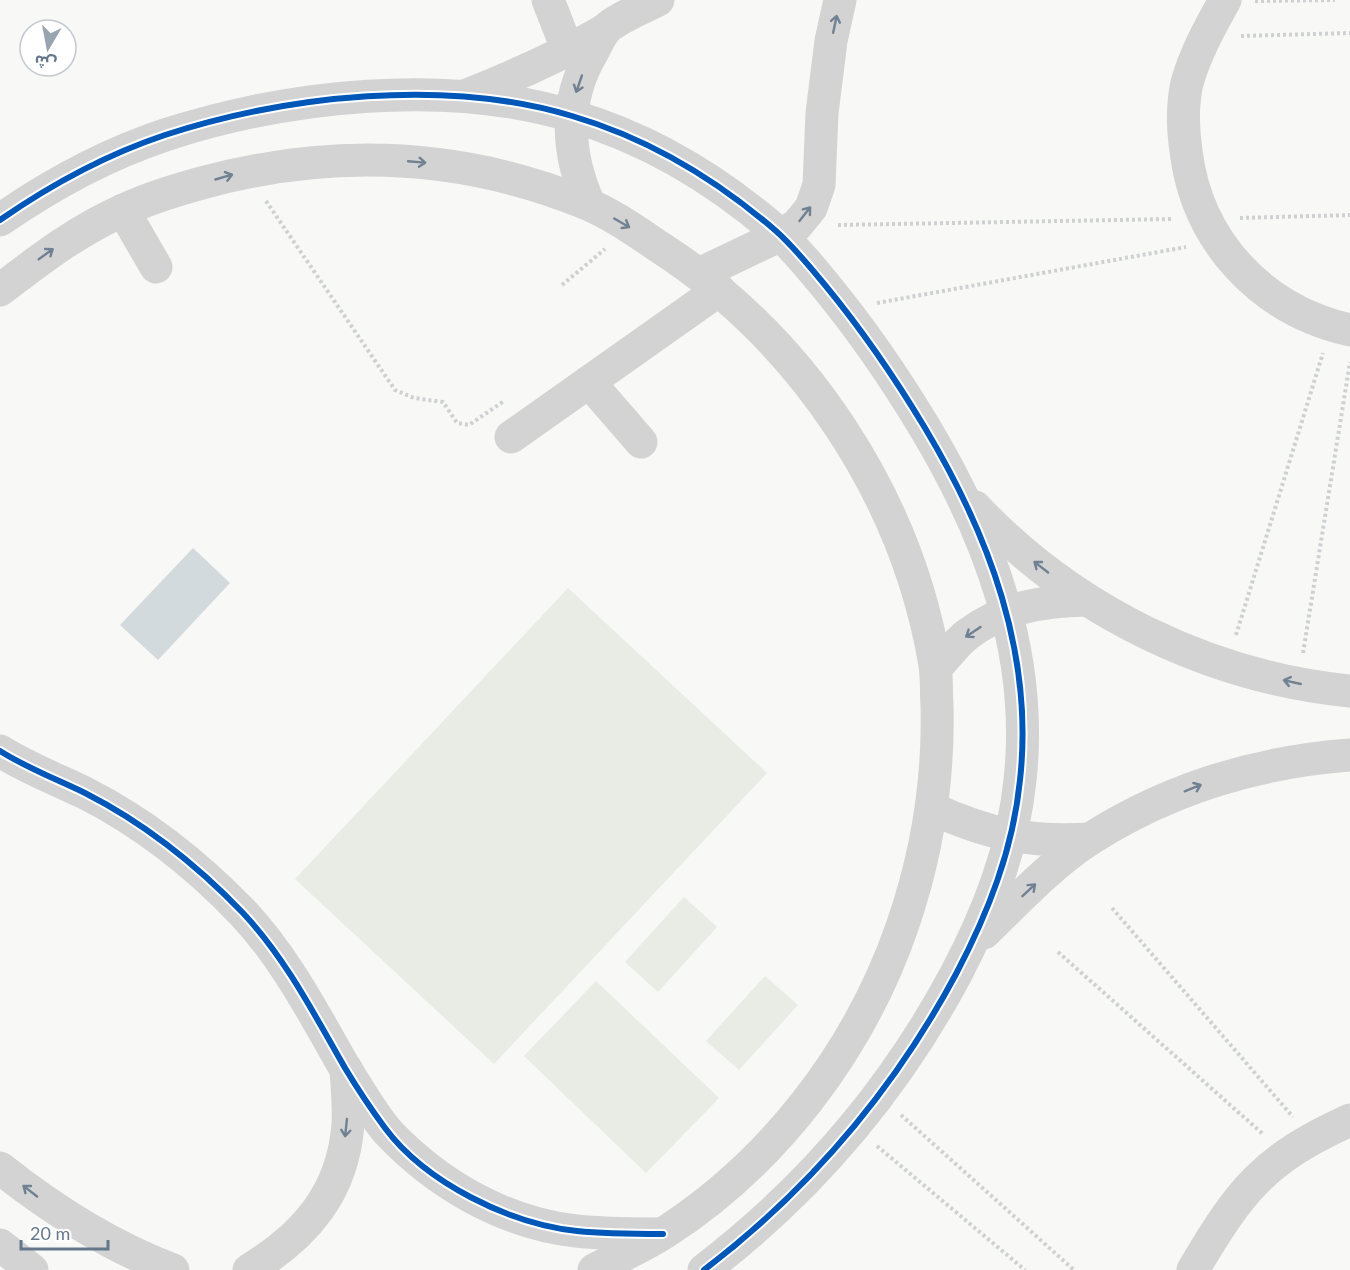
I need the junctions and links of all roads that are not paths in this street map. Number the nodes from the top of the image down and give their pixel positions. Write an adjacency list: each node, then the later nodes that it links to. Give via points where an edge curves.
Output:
1 (548, 0): 6 (street)
2 (658, 0): 5 (street)
3 (840, 0): 12 (street, one-way to 3, via 811,208 819,185 822,113)
4 (1224, 0): 16 (street, via 1187,84 1183,130 1189,176 1211,230 1240,270 1267,294 1298,313)
5 (606, 29): 6 (street); 8 (street, one-way to 8, via 577,86)
6 (568, 51): 7 (street)
7 (464, 96): 8 (street); 11 (street, via 404,95 322,101 241,115 162,136 85,170)
8 (571, 115): 9 (street, via 576,175); 12 (street, via 628,136 682,163)
9 (589, 204): 10 (street, one-way to 9, via 246,171 309,161 381,159 451,165 521,181); 14 (street, one-way to 14)
10 (123, 210): 13 (street); 15 (street, one-way to 10, via 49,252)
11 (0, 220)
12 (789, 230): 14 (street); 20 (street, via 906,397)
13 (156, 267)
14 (710, 281): 17 (street); 23 (street, via 770,337 830,410 877,490 913,577)
15 (0, 290)
16 (1341, 328)
17 (589, 382): 18 (street); 19 (street)
18 (511, 437)
19 (640, 442)
20 (960, 491): 21 (street, one-way to 20, via 998,532); 22 (street)
21 (1087, 600): 22 (street, via 1047,601); 24 (street, one-way to 21, via 1226,665 1169,643)
22 (1008, 610): 23 (street, one-way to 23, via 968,634); 28 (street, via 1019,666 1023,723 1021,779)
23 (936, 668): 27 (street, via 938,742)
24 (1350, 691)
25 (1350, 755): 29 (street, one-way to 25, via 1150,806 1204,784 1260,768)
26 (8, 761): 31 (street, via 85,793 134,821 196,868 244,915 286,967)
27 (933, 809): 28 (street, via 971,826); 34 (street, via 914,892 885,975 844,1051 793,1120 732,1182)
28 (1011, 837): 29 (street, via 1050,842); 30 (street, via 997,888)
29 (1090, 839): 30 (street, one-way to 29, via 1054,866)
30 (971, 945): 40 (street, via 929,1024 856,1128 803,1186 749,1236)
31 (346, 1069): 34 (street, via 386,1130 418,1161 453,1187 491,1207 532,1222 575,1231); 38 (street, one-way to 38, via 348,1125 341,1161 327,1195 307,1226 280,1251)
32 (1350, 1119): 41 (street, via 1298,1146 1255,1178)
33 (0, 1168): 37 (street, one-way to 33, via 95,1234 40,1200)
34 (663, 1234): 39 (street)
35 (0, 1245): 36 (street)
36 (32, 1270)
37 (173, 1270)
38 (249, 1270)
39 (594, 1270)
40 (704, 1270)
41 (1193, 1270)

